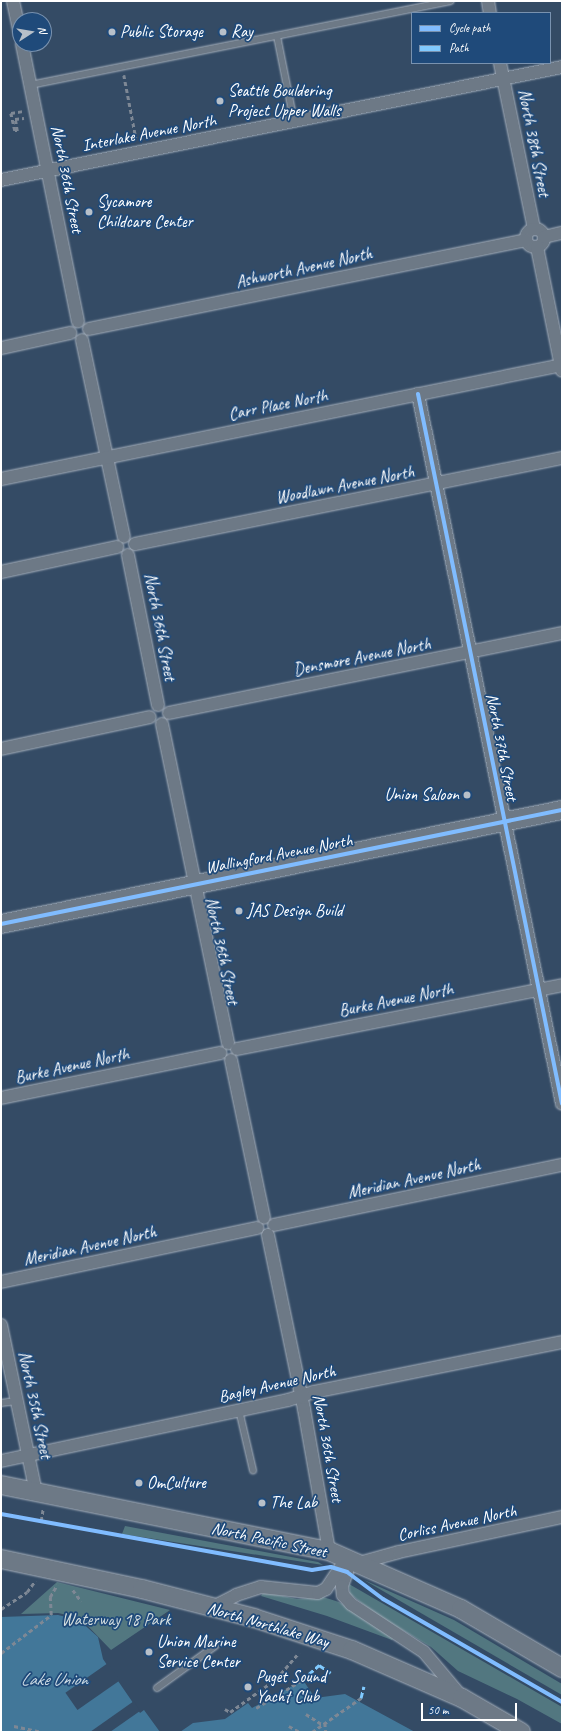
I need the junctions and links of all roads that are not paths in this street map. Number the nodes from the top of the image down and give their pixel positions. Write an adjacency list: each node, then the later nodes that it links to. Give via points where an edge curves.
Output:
1 (13, 1): 4 (street)
2 (451, 1): 6 (lane)
3 (488, 1): 5 (street)
4 (15, 12)
5 (490, 12)
6 (277, 36): 11 (lane); 12 (lane)
7 (24, 52): 11 (street, North 36th Street)
8 (500, 64): 10 (street, North 38th Street)
9 (562, 67): 10 (street, Interlake Avenue North)
10 (503, 78): 12 (street, Interlake Avenue North); 15 (street, North 38th Street)
11 (30, 86): 13 (street, North 36th Street)
12 (294, 121): 13 (street, Interlake Avenue North)
13 (47, 170): 14 (street, Interlake Avenue North); 19 (street, North 36th Street)
14 (1, 180)
15 (534, 229): 17 (street, via 527,232); 18 (street, via 541,232)
16 (562, 233): 18 (street)
17 (526, 240): 18 (street, via 530,246); 21 (street, Ashworth Avenue North)
18 (540, 242): 23 (street)
19 (78, 321): 20 (street, via 72,325); 21 (street, via 85,323)
20 (70, 333): 21 (street, via 74,339); 22 (street)
21 (86, 335): 25 (street)
22 (1, 348)
23 (562, 367): 24 (street, Carr Place North)
24 (418, 394): 25 (street, Carr Place North); 28 (street, North 37th Street)
25 (106, 457): 27 (street, Carr Place North); 29 (street)
26 (562, 458): 28 (street, Woodlawn Avenue North)
27 (1, 479)
28 (436, 484): 30 (street, Woodlawn Avenue North); 35 (street, North 37th Street)
29 (124, 537): 30 (street, via 130,538); 31 (street, via 119,540)
30 (134, 544): 32 (street, via 134,551)
31 (117, 548): 32 (street, via 121,554); 33 (street)
32 (128, 555): 36 (street, North 36th Street)
33 (1, 572)
34 (562, 633): 35 (street, Densmore Avenue North)
35 (470, 653): 37 (street, Densmore Avenue North); 42 (street, North 37th Street)
36 (158, 705): 37 (street, via 166,707); 38 (street, via 152,709)
37 (169, 713): 39 (street, via 169,719)
38 (150, 717): 39 (street, via 155,723); 40 (street)
39 (162, 724): 43 (street, North 36th Street)
40 (1, 749)
41 (562, 810): 42 (street, Wallingford Avenue North)
42 (504, 821): 43 (street, Wallingford Avenue North); 46 (street, North 37th Street)
43 (195, 884): 44 (street, Wallingford Avenue North); 47 (street, North 36th Street)
44 (1, 924)
45 (562, 985): 46 (street, Burke Avenue North)
46 (539, 990): 47 (street, Burke Avenue North); 49 (street, North 37th Street)
47 (232, 1051): 48 (street, Burke Avenue North, via 222,1046 220,1053); 51 (street, North 36th Street)
48 (1, 1098)
49 (562, 1104)
50 (562, 1165): 51 (street, Meridian Avenue North)
51 (266, 1226): 52 (street, Meridian Avenue North); 55 (street, North 36th Street)
52 (1, 1282)
53 (1, 1324): 56 (street, North 35th Street)
54 (562, 1342): 55 (street, Bagley Avenue North)
55 (302, 1395): 58 (street, Bagley Avenue North); 65 (street, North 36th Street)
56 (16, 1401): 57 (lane); 59 (street, North 35th Street)
57 (1, 1403)
58 (239, 1410): 59 (street, Bagley Avenue North); 61 (lane)
59 (28, 1455): 60 (street, Bagley Avenue North); 63 (street, North 35th Street)
60 (1, 1461)
61 (253, 1470)
62 (1, 1485): 63 (street, North Pacific Street)
63 (40, 1498): 65 (street, North Pacific Street)
64 (562, 1517): 67 (street, Corliss Avenue North)
65 (329, 1551): 67 (street, North Pacific Street)
66 (1, 1559): 68 (street, North Northlake Way, via 142,1589)
67 (353, 1561): 68 (street, via 326,1589 318,1593 261,1587 236,1594); 70 (street, North Pacific Street, via 461,1609); 72 (street, via 342,1586 343,1595 351,1604 424,1652)
68 (210, 1608): 72 (street, North Northlake Way, via 254,1618 352,1650)
69 (215, 1646): 71 (lane)
70 (562, 1668)
71 (157, 1688)
72 (462, 1698): 73 (street, North Northlake Way)
73 (521, 1732)

